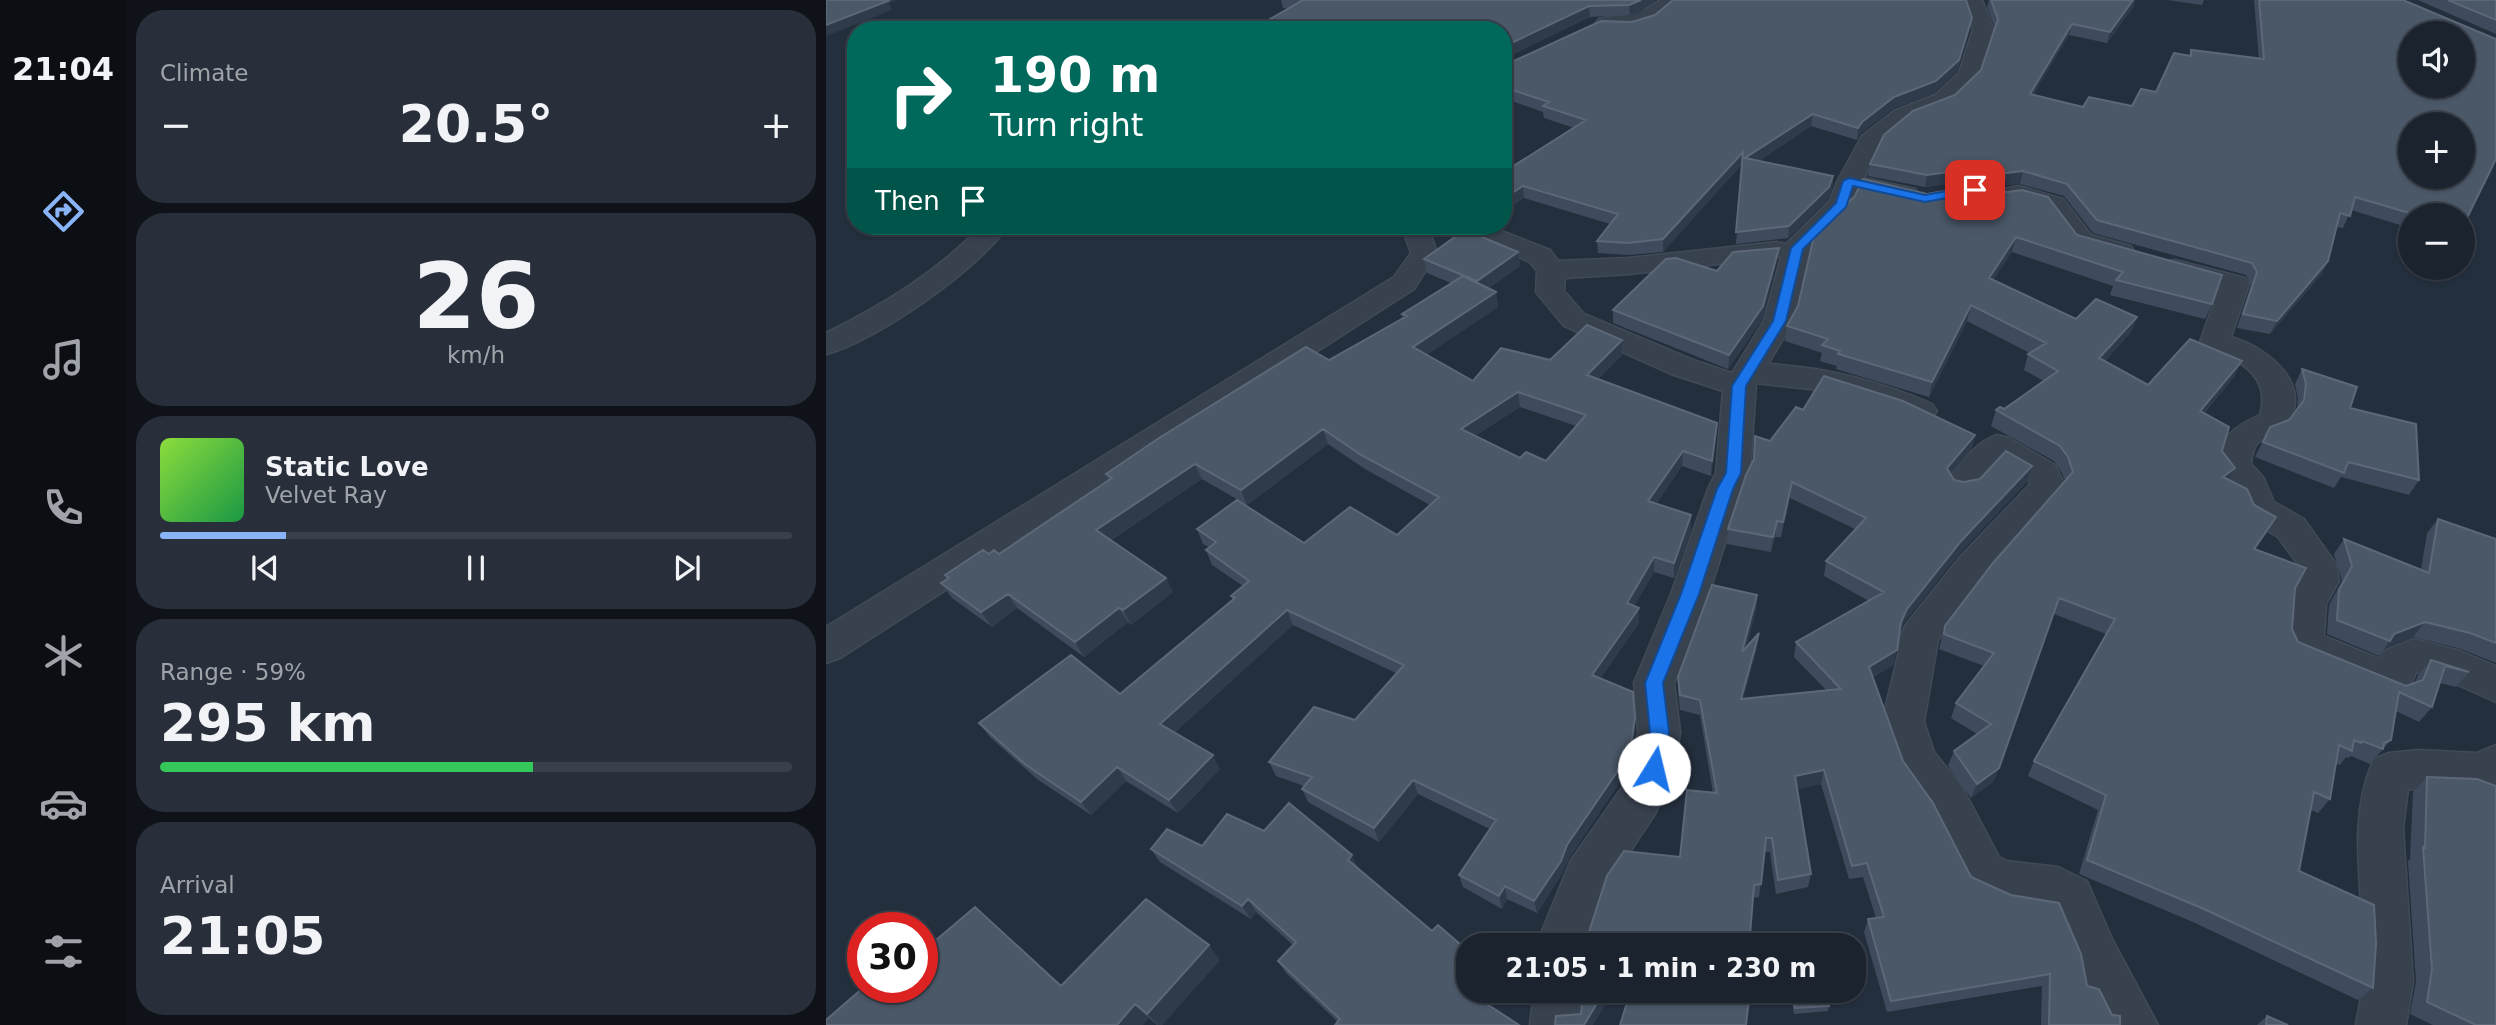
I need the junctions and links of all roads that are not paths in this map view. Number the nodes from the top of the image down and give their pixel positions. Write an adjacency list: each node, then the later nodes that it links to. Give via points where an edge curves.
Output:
1 (1672, 0): 3 (street, via 1647,19 1632,24 1598,23)
2 (1972, 0): 4 (street, via 1983,29 1969,75 1943,100 1902,116 1870,141)
3 (1586, 29)
4 (1849, 181): 6 (street); 10 (street, via 1842,205)
5 (1985, 192): 17 (street, via 2019,194 2054,204 2082,241 2235,284 2215,342 2255,359 2274,375 2279,396 2278,413 2272,422 2246,433 2234,467 2251,485 2259,509 2291,528 2318,564 2320,581 2307,604 2304,645 2394,682 2398,662 2414,655 2457,666)
6 (1925, 198)
7 (986, 235): 12 (street, via 948,271 884,315)
8 (1418, 235): 16 (street, via 1424,253 1404,283)
9 (1489, 235): 11 (street, via 1540,256)
10 (1797, 248): 11 (street); 13 (street, via 1779,321)
11 (1551, 270): 13 (street, via 1550,292 1574,320 1682,367)
12 (826, 345)
13 (1744, 379): 14 (street, via 1823,377 1894,399); 19 (street, via 1733,473 1654,683 1659,732 1654,769 1639,800 1587,876)
14 (1974, 436): 15 (street); 22 (street, via 2043,473 2048,486 1973,567 1919,637 1903,722 1916,761 1946,801 1983,873 2005,883 2058,890 2070,897 2095,956)
15 (1962, 485)
16 (826, 647)
17 (2496, 685)
18 (2496, 764): 23 (street, via 2485,773 2389,772 2381,828 2388,982)
19 (1566, 933)
20 (1558, 1003): 21 (street)
21 (1555, 1025)
22 (2133, 1025)
23 (2381, 1025)

